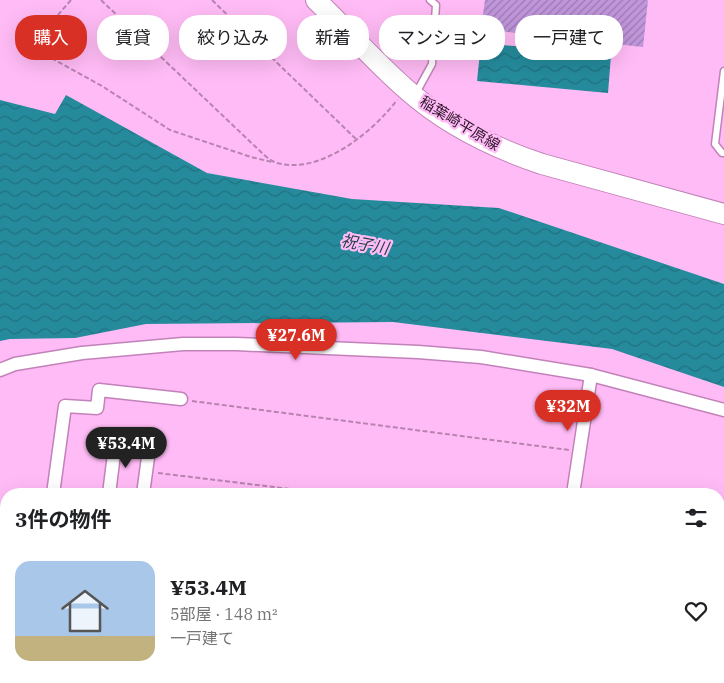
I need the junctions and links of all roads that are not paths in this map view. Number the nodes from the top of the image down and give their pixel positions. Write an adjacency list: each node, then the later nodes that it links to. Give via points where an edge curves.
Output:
1 (316, 0): 5 (main road, 稲葉崎平原線)
2 (430, 0): 3 (lane)
3 (436, 2): 5 (lane, via 432,64)
4 (724, 71): 6 (lane, via 715,144)
5 (410, 92): 7 (main road, 稲葉崎平原線, via 455,124 516,155)
6 (724, 153)
7 (724, 214)
8 (0, 370): 9 (street, via 15,364 82,353 183,344 236,344 481,357)
9 (591, 375): 11 (street); 15 (street)
10 (181, 399): 12 (street, via 99,390 97,408 65,406)
11 (724, 410)
12 (54, 488)
13 (110, 488): 14 (street, via 115,446 149,450)
14 (144, 488)
15 (574, 488)

